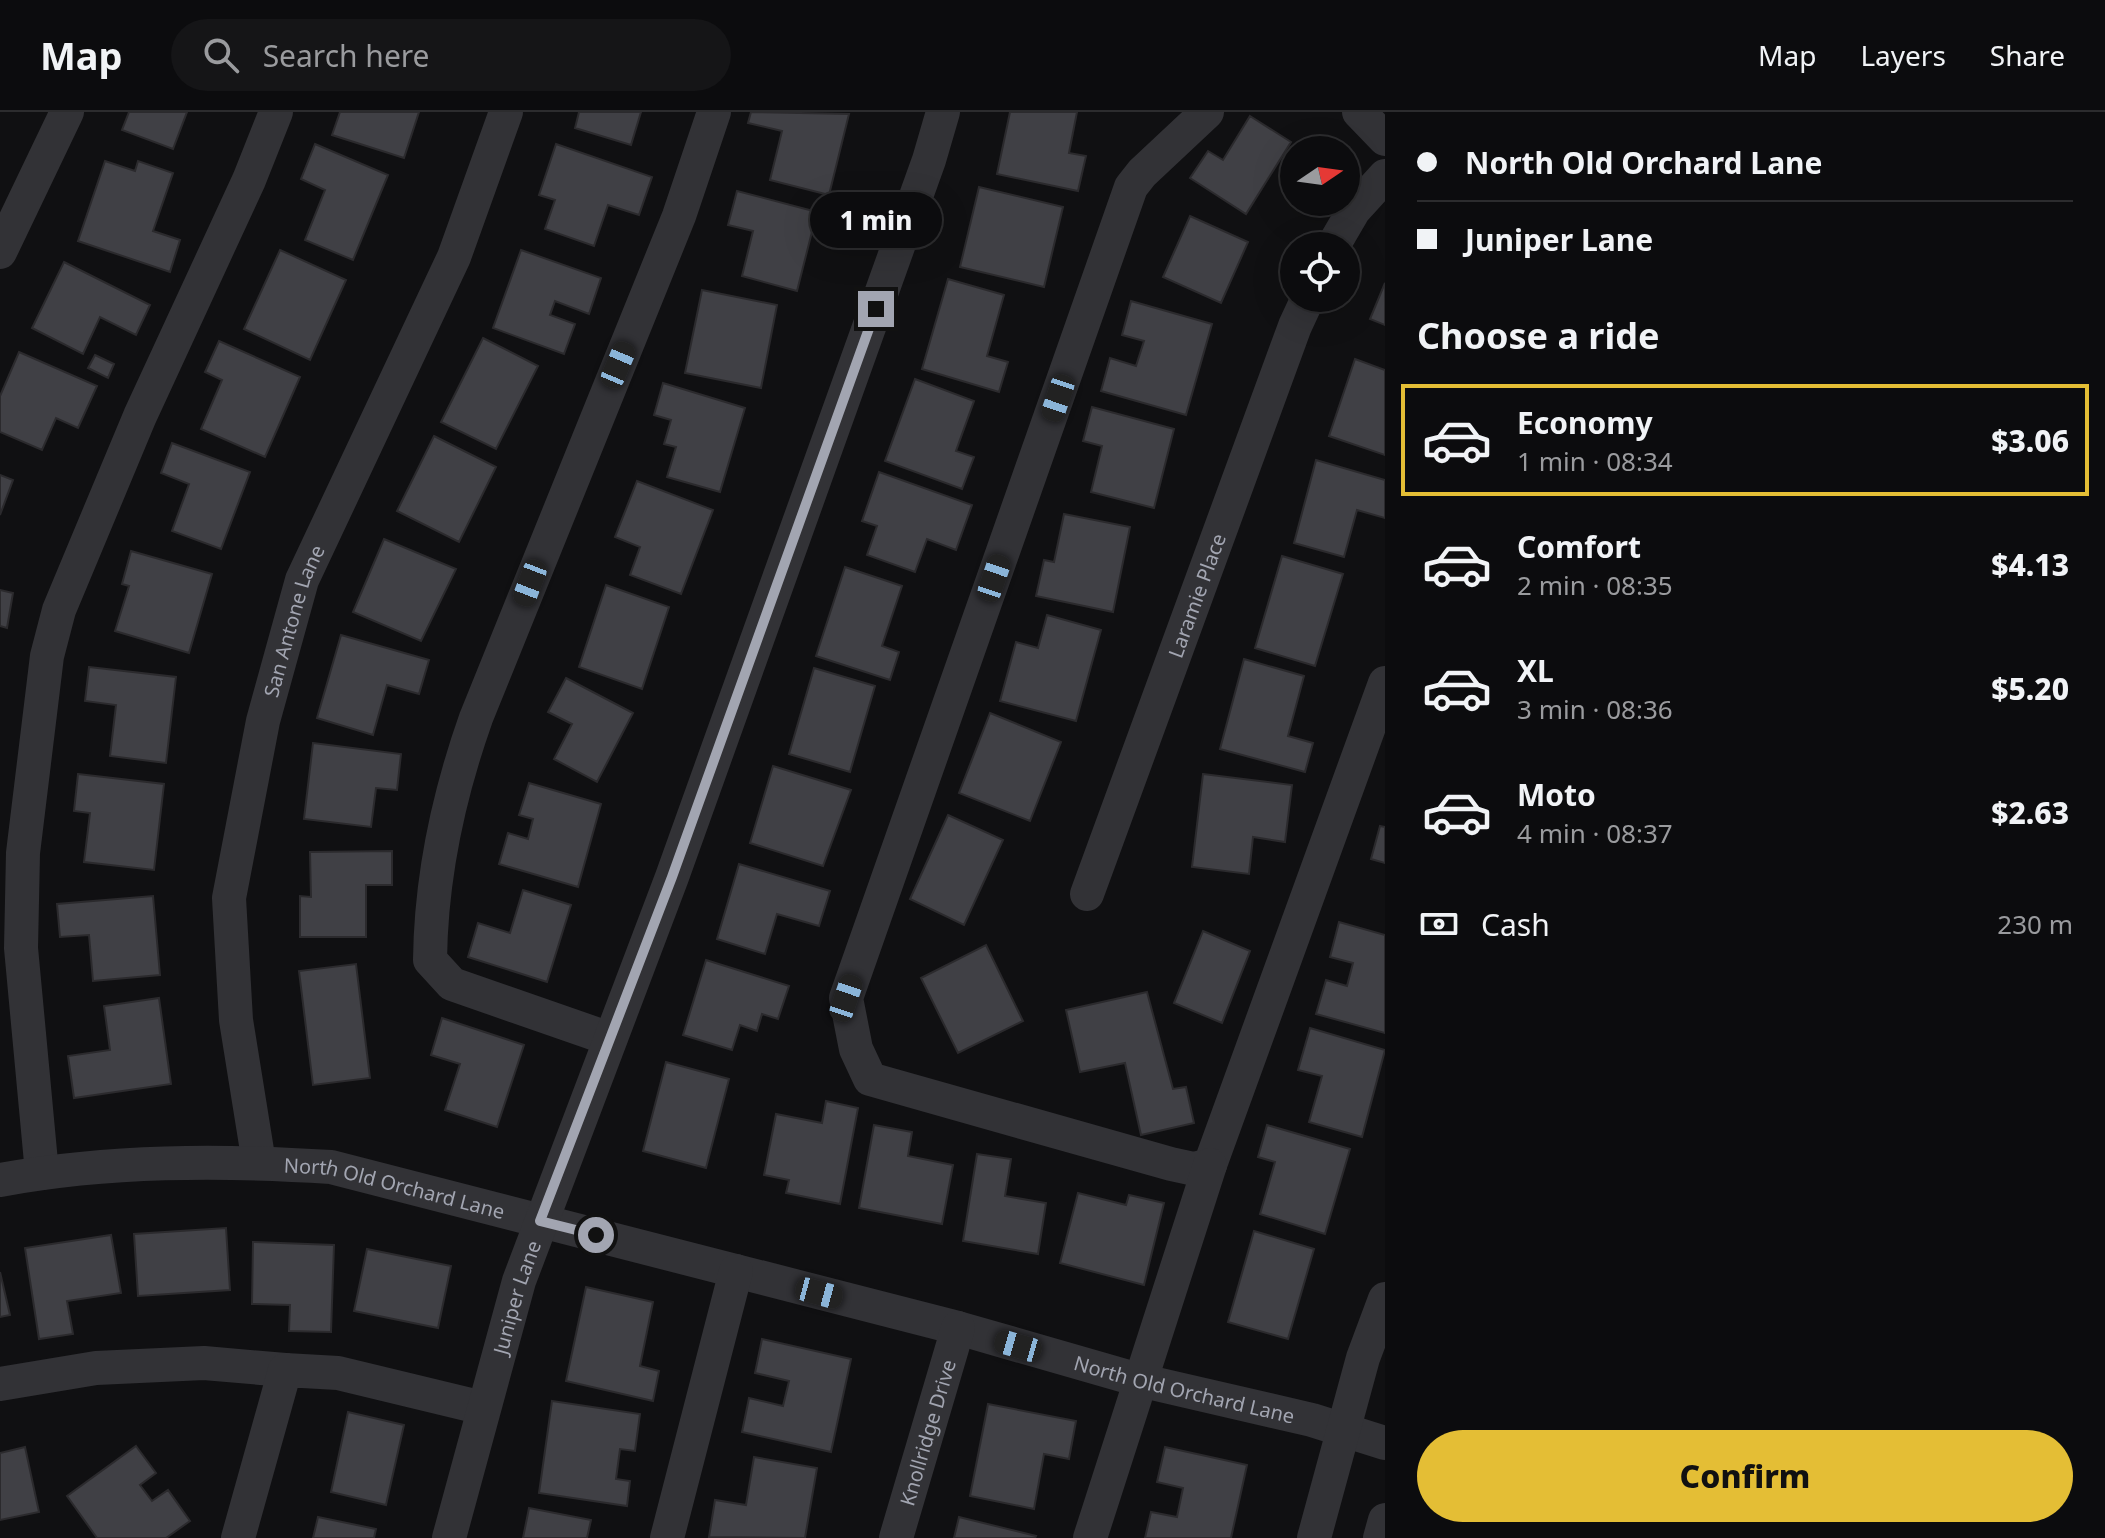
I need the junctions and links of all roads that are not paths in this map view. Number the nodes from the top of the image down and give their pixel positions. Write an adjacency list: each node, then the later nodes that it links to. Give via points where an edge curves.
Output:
1 (67, 112): 11 (street)
2 (276, 112): 18 (street, via 140,416 59,610 47,656 23,853 21,948)
3 (506, 112): 16 (street, San Antone Lane, via 454,257 302,580 263,721 229,898 236,1020)
4 (714, 112): 15 (street, via 679,216 476,718 456,776 431,917 430,960 452,984)
5 (943, 112): 15 (street, Juniper Lane)
6 (1207, 112): 17 (street, via 1131,187 846,998 856,1049 870,1079 1171,1164 1194,1169)
7 (1359, 112): 8 (street)
8 (1385, 139)
9 (1385, 176): 10 (street)
10 (1341, 232)
11 (0, 252)
12 (1302, 312): 14 (street, Laramie Place)
13 (1385, 683): 17 (street)
14 (1087, 894)
15 (610, 1039): 20 (street, Juniper Lane)
16 (259, 1163): 18 (street, North Old Orchard Lane, via 124,1164); 20 (street, North Old Orchard Lane, via 331,1167)
17 (1210, 1165): 25 (street)
18 (42, 1173): 19 (street, North Old Orchard Lane)
19 (0, 1180)
20 (540, 1221): 21 (street, North Old Orchard Lane); 27 (street, Juniper Lane)
21 (736, 1271): 23 (street, North Old Orchard Lane); 33 (street)
22 (1385, 1299): 28 (street)
23 (958, 1328): 25 (street, North Old Orchard Lane); 34 (street, Knollridge Drive)
24 (285, 1370): 26 (street, via 204,1363 96,1368); 27 (street, via 338,1373); 31 (street)
25 (1139, 1380): 28 (street, North Old Orchard Lane); 35 (street)
26 (0, 1384)
27 (483, 1408): 32 (street, Juniper Lane)
28 (1343, 1430): 29 (street, North Old Orchard Lane); 36 (street)
29 (1385, 1443)
30 (1385, 1520): 37 (street)
31 (238, 1538)
32 (449, 1538)
33 (667, 1538)
34 (896, 1538)
35 (1090, 1538)
36 (1314, 1538)
37 (1380, 1538)

